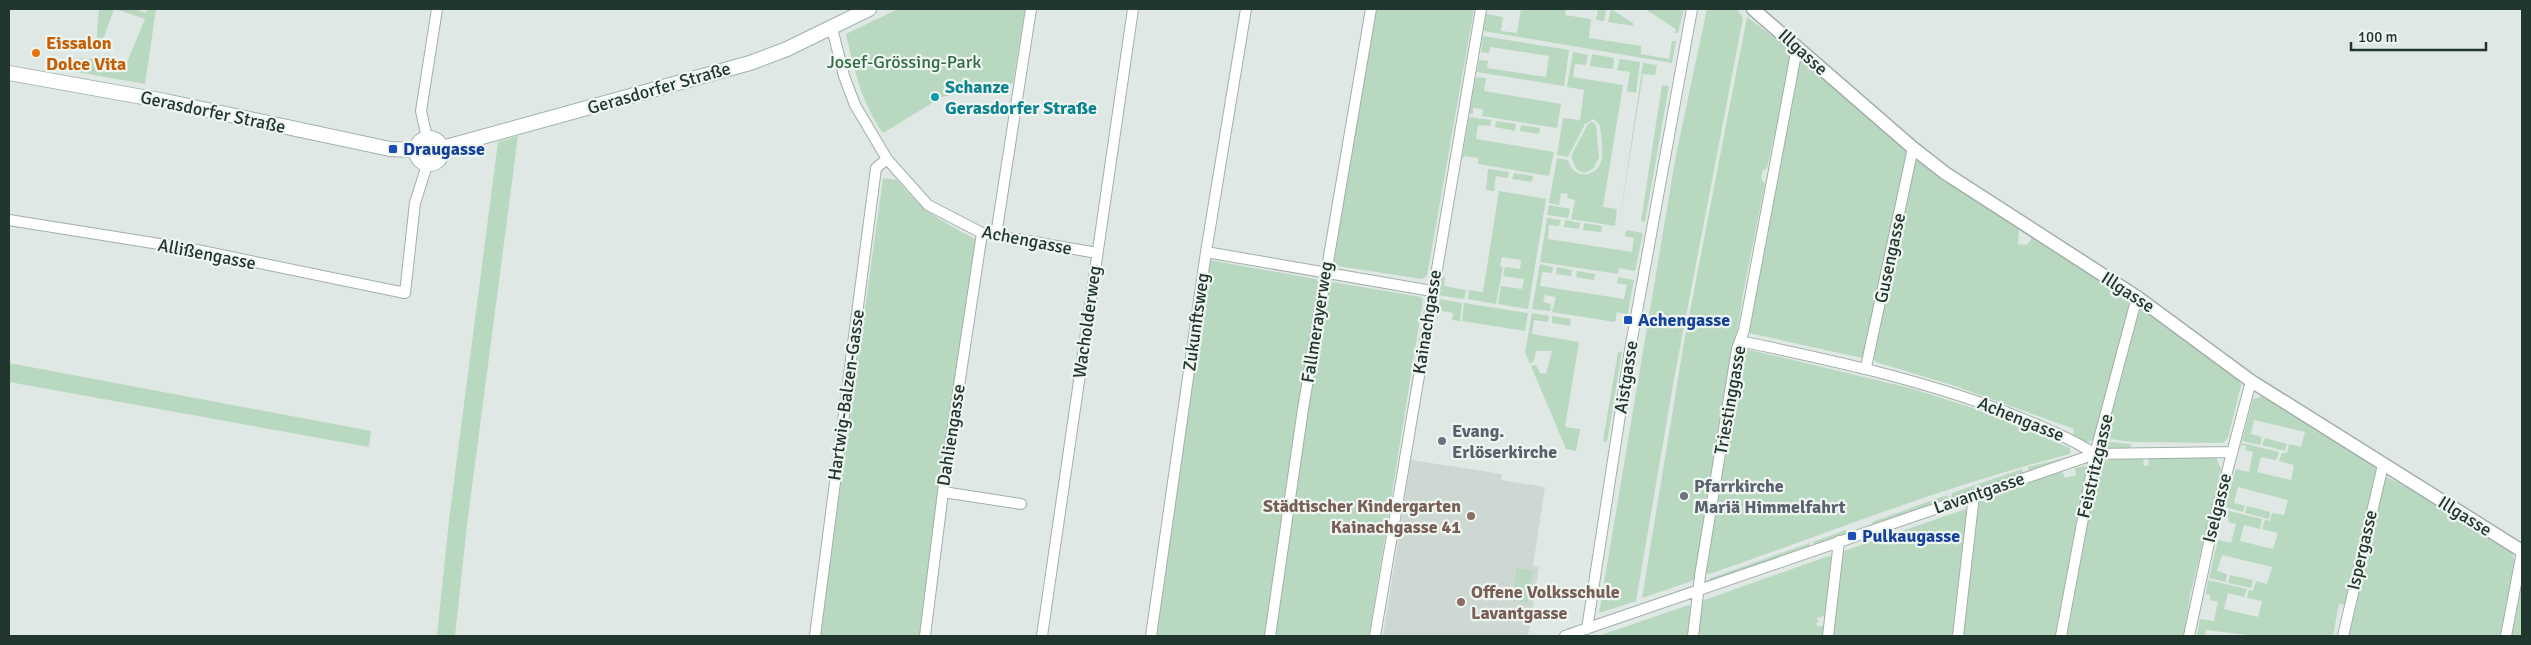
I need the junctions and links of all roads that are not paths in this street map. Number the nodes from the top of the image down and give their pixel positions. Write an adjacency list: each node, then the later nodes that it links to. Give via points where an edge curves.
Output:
1 (437, 9): 13 (street, via 421,111)
2 (869, 9): 10 (main road, Gerasdorfer Straße)
3 (1031, 9): 21 (street)
4 (1134, 9): 23 (street, Wacholderweg)
5 (1246, 9): 22 (street, Zukunftsweg)
6 (1371, 9): 24 (street, Fallmerayerweg)
7 (1481, 9): 25 (street, Kainachgasse)
8 (1692, 9): 39 (street, Aistgasse, via 1630,350)
9 (1752, 9): 11 (street, Illgasse)
10 (832, 28): 14 (main road, Gerasdorfer Straße, via 750,63); 17 (street, Achengasse, via 855,106)
11 (1797, 48): 15 (street, Illgasse); 27 (street, Triestinggasse)
12 (9, 73): 16 (main road, Gerasdorfer Straße, via 165,101 393,149)
13 (427, 138): 14 (main road, via 437,140); 16 (main road, via 418,144)
14 (442, 148): 18 (main road, via 437,163)
15 (1912, 148): 26 (street, Illgasse, via 1969,190); 28 (street, Gusengasse)
16 (416, 150): 18 (main road, via 418,158)
17 (887, 159): 20 (street, Achengasse, via 928,205); 40 (street, Hartwig-Balzen-Gasse, via 876,168)
18 (428, 164): 19 (street, Allißengasse, via 416,202 405,293 197,250)
19 (9, 220)
20 (982, 233): 21 (street, Achengasse); 33 (street, Dahliengasse)
21 (996, 235): 23 (street, Achengasse)
22 (1206, 252): 24 (street); 43 (street, Zukunftsweg)
23 (1097, 254): 42 (street, Wacholderweg)
24 (1326, 272): 25 (street); 44 (street, Fallmerayerweg)
25 (1432, 291): 45 (street, Kainachgasse)
26 (2137, 297): 29 (street, Illgasse); 31 (street, Feistritzgasse)
27 (1740, 341): 28 (street, Achengasse); 38 (street, Triestinggasse)
28 (1866, 367): 31 (street, Achengasse, via 1978,402 2061,434)
29 (2251, 381): 30 (street, Iselgasse); 32 (street, Illgasse)
30 (2232, 452): 31 (street, Lavantgasse); 51 (street, Iselgasse, via 2200,577)
31 (2095, 454): 34 (street, Lavantgasse); 50 (street, Feistritzgasse)
32 (2383, 465): 37 (street, Illgasse); 52 (street, Ispergasse)
33 (943, 492): 35 (street); 41 (street, Dahliengasse)
34 (1974, 495): 36 (street, Lavantgasse); 49 (street)
35 (1021, 504)
36 (1839, 541): 38 (street, Lavantgasse); 48 (street)
37 (2522, 552): 53 (street)
38 (1698, 590): 39 (street, Lavantgasse); 47 (street, Triestinggasse)
39 (1587, 629): 46 (street, Lavantgasse)
40 (814, 636)
41 (925, 636)
42 (1042, 636)
43 (1151, 636)
44 (1270, 636)
45 (1375, 636)
46 (1565, 636)
47 (1693, 636)
48 (1828, 636)
49 (1958, 636)
50 (2061, 636)
51 (2189, 636)
52 (2343, 636)
53 (2506, 636)

